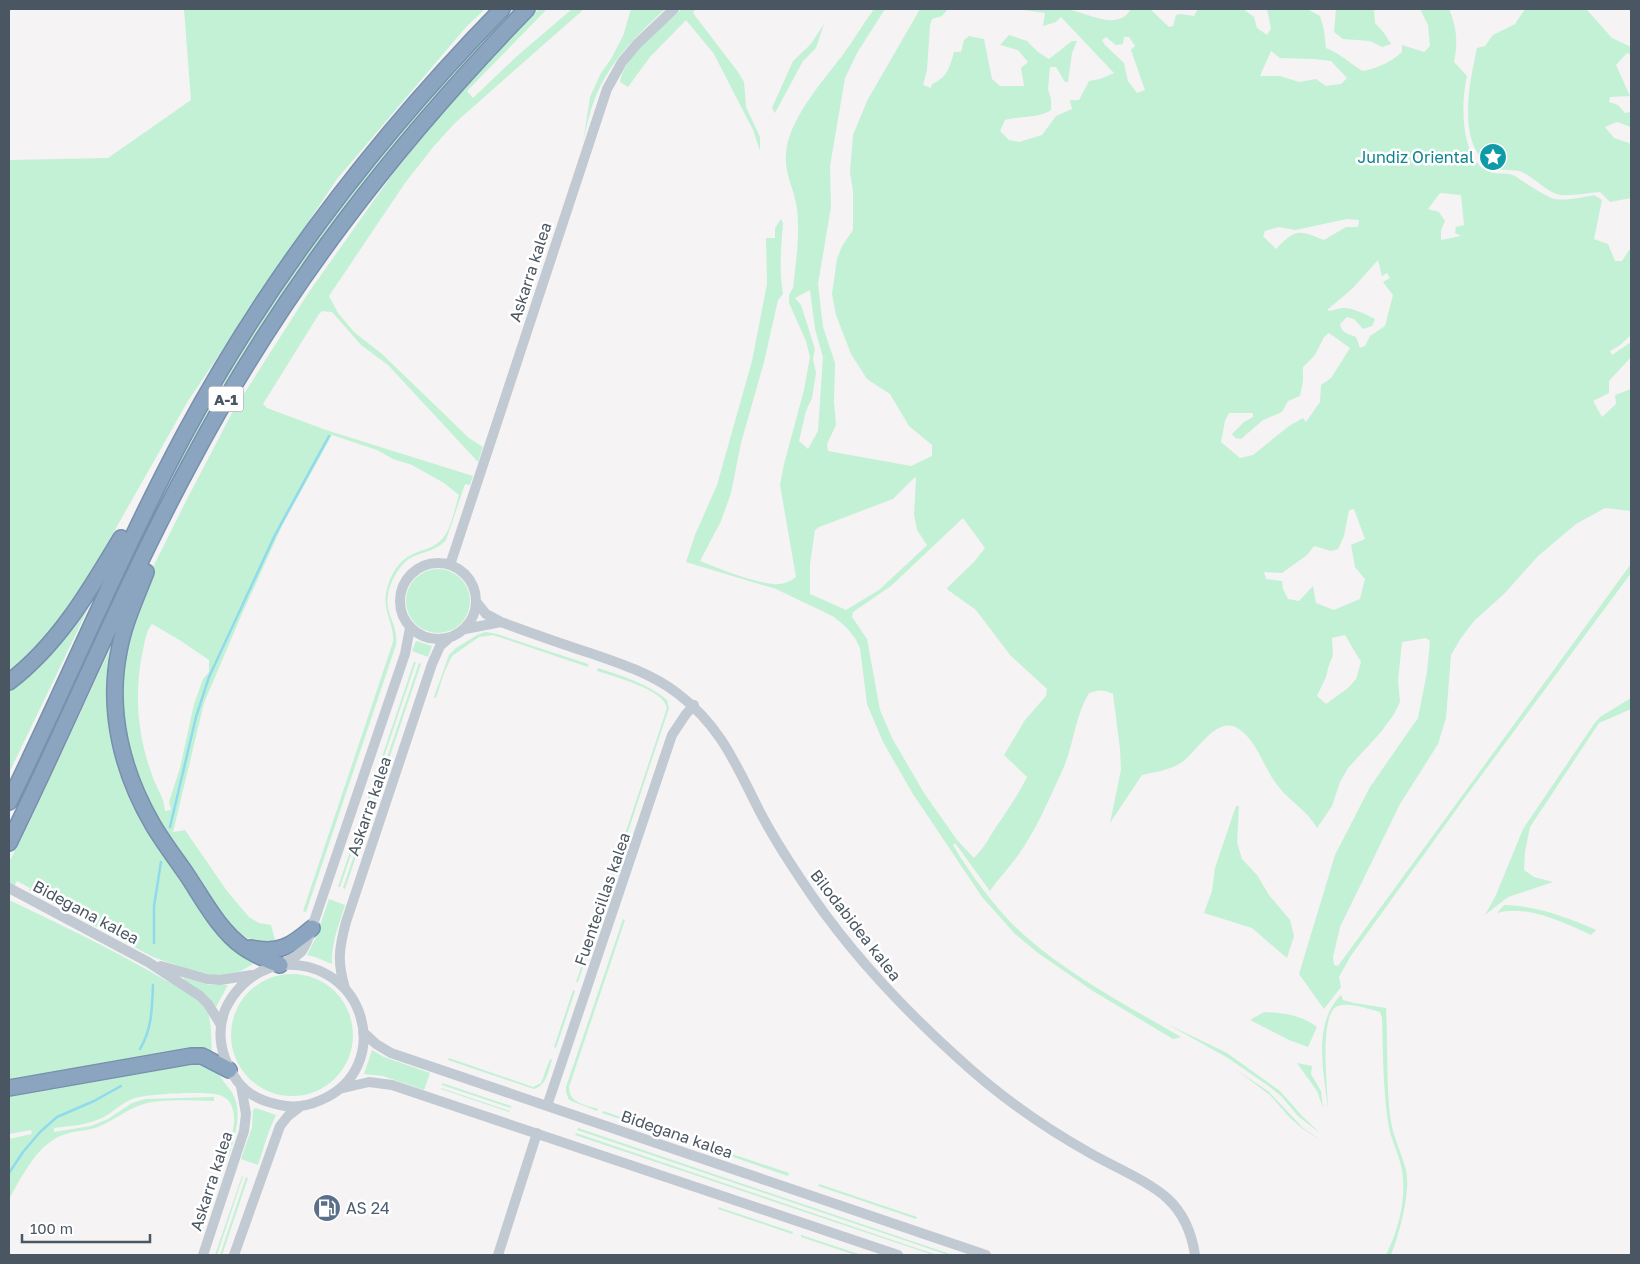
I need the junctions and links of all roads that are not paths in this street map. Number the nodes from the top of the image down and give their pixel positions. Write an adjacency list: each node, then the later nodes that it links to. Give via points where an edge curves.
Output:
1 (502, 9): 4 (highway, A-1, via 423,93 323,217 260,307)
2 (528, 9): 5 (highway, A-1, via 437,105 342,223 246,364)
3 (674, 9): 6 (street, Askarra kalea, via 637,44 607,89)
4 (184, 434): 12 (highway, via 90,591 45,649); 14 (highway, A-1, via 120,560)
5 (172, 498): 15 (highway, A-1); 18 (highway, via 158,543 126,621 119,650 114,693 120,745 132,784 154,827 215,916)
6 (450, 565): 7 (street, via 466,575 476,593); 9 (street, via 424,565 405,581 400,593 400,606)
7 (477, 603): 8 (street, Bilodabidea kalea, via 486,614); 10 (street)
8 (501, 622): 10 (street); 13 (street, Bilodabidea kalea, via 652,676)
9 (410, 628): 11 (street, via 428,638); 17 (street, Askarra kalea, via 405,654)
10 (465, 629): 11 (street)
11 (448, 639): 22 (street, Askarra kalea, via 440,646 432,664 346,922 339,965)
12 (9, 682)
13 (694, 705): 30 (street, Fuentecillas kalea, via 672,735); 37 (street, Bilodabidea kalea, via 728,748 761,814 802,880 846,942 898,1001 966,1066 1027,1113 1171,1201 1188,1227)
14 (9, 802)
15 (9, 843)
16 (9, 888): 19 (street, Bidegana kalea)
17 (312, 928): 18 (highway, via 277,950); 20 (street, Askarra kalea, via 301,953)
18 (242, 947): 20 (highway)
19 (148, 962): 21 (street, Bidegana kalea, via 207,979 227,980); 23 (street, Bidegana kalea, via 200,996)
20 (280, 965): 21 (street); 22 (street, via 316,969)
21 (254, 975): 23 (street, via 229,1002)
22 (346, 989): 24 (street, via 358,1009)
23 (221, 1025): 25 (street, via 222,1048)
24 (363, 1032): 28 (street, via 357,1064); 30 (street, Bidegana kalea, via 391,1053)
25 (229, 1070): 26 (street); 27 (highway, via 202,1056 191,1056)
26 (241, 1086): 29 (street, via 269,1103); 32 (street, Askarra kalea, via 246,1114 244,1131)
27 (9, 1088)
28 (338, 1090): 29 (street, via 327,1098); 31 (street, via 383,1082)
29 (301, 1106): 33 (street, via 280,1126)
30 (547, 1106): 36 (street, Bidegana kalea)
31 (537, 1134): 34 (street); 35 (street)
32 (203, 1255)
33 (234, 1255)
34 (498, 1255)
35 (898, 1255)
36 (986, 1255)
37 (1195, 1255)

